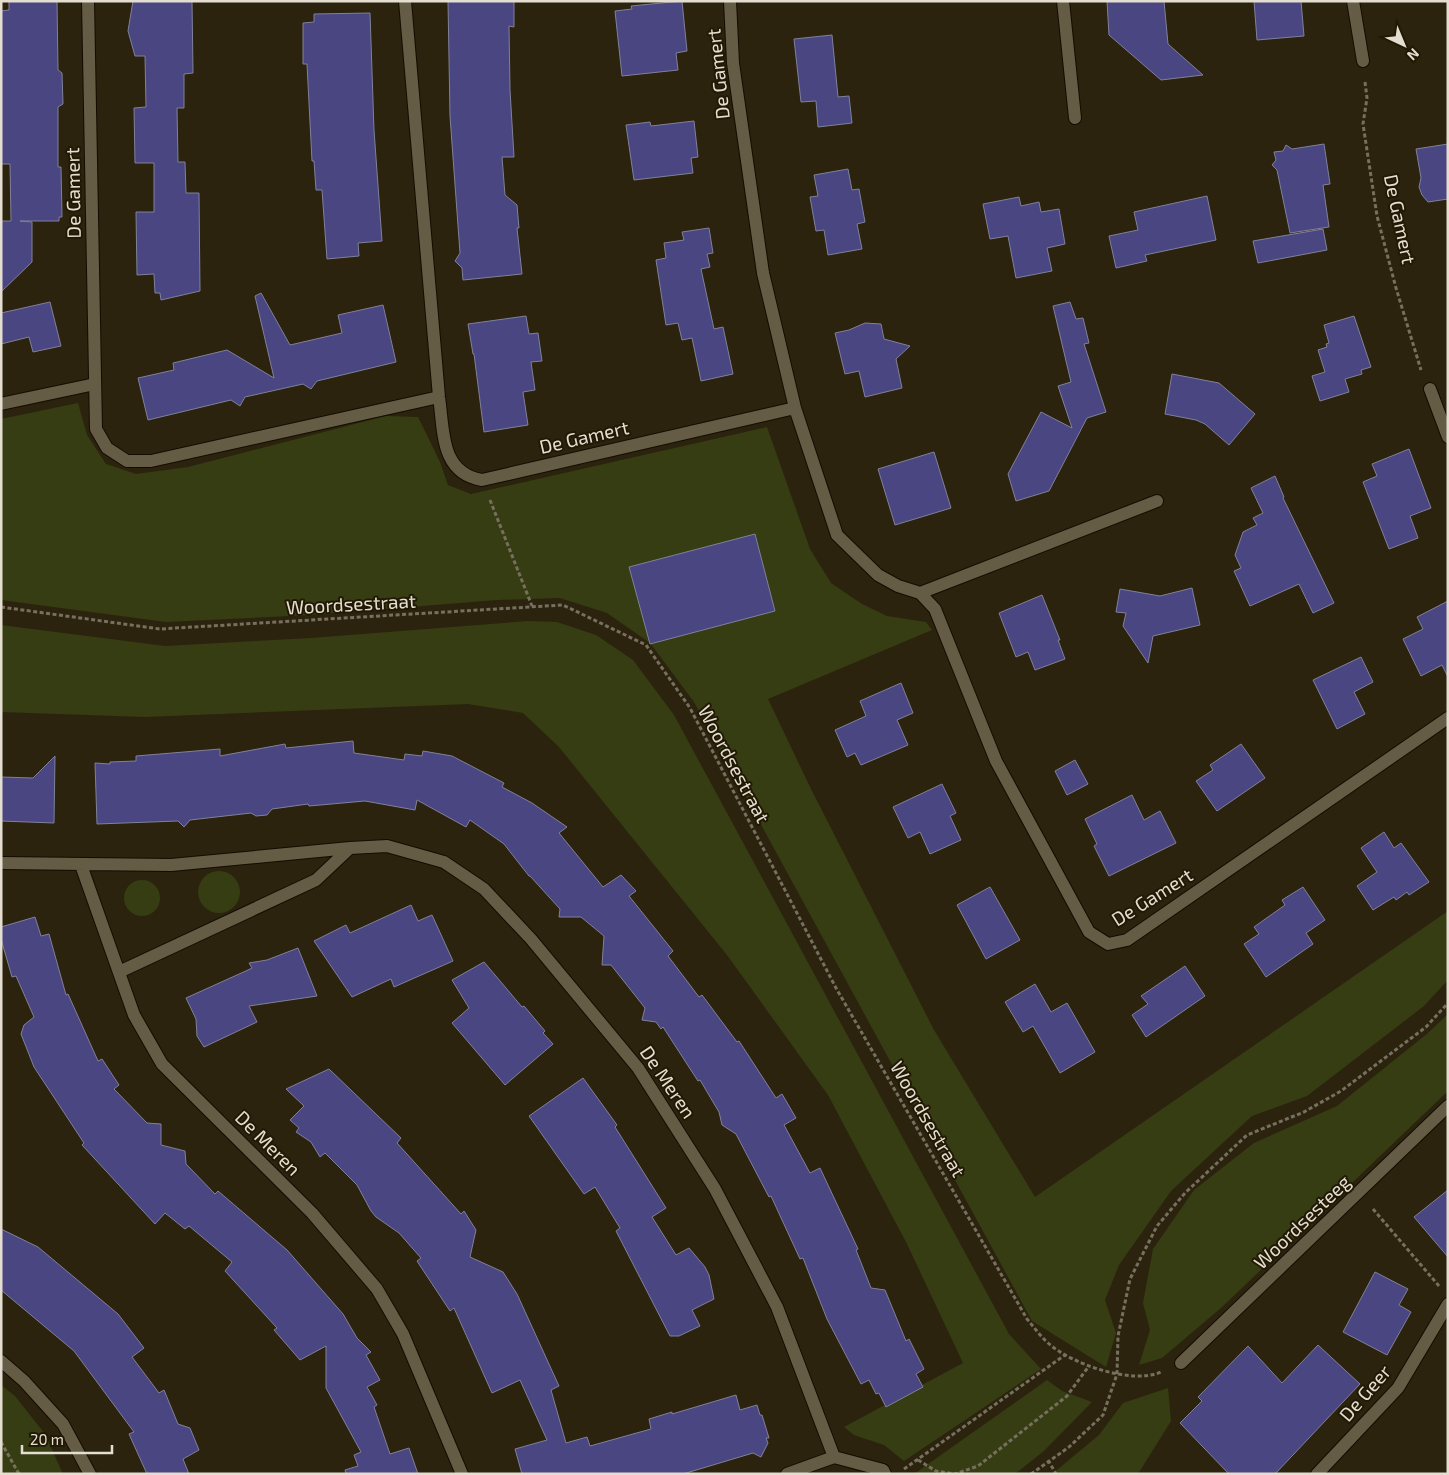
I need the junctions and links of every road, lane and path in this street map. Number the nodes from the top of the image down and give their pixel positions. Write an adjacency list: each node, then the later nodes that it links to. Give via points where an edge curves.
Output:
1 (88, 1): 8 (street, De Gamert)
2 (405, 1): 10 (street)
3 (730, 1): 12 (street, De Gamert, via 733,62 763,273)
4 (1063, 1): 7 (street)
5 (1353, 1): 6 (street)
6 (1363, 61): 9 (path, De Gamert, via 1367,98 1363,124 1377,216 1421,371)
7 (1076, 118)
8 (95, 384): 10 (street, De Gamert, via 96,429 108,448 127,461 151,462); 11 (street)
9 (1430, 389): 13 (street)
10 (439, 398): 14 (street, via 447,455 457,469 470,478)
11 (1, 404)
12 (795, 408): 14 (street, De Gamert); 16 (street, De Gamert, via 837,535 878,575)
13 (1448, 437)
14 (482, 480): 17 (path)
15 (1157, 501): 16 (street)
16 (920, 593): 19 (street, De Gamert, via 935,609 996,760 1089,932 1108,944 1127,940)
17 (532, 606): 18 (path, Woordsestraat, via 160,629); 29 (path, Woordsestraat, via 563,605 646,645 690,708 836,988 1027,1319 1048,1343)
18 (1, 607)
19 (1448, 718)
20 (350, 848): 22 (street, De Meren, via 171,865); 23 (street, via 316,880); 35 (street, De Meren, via 387,846 444,862 484,889 531,939 638,1068 715,1188 777,1307)
21 (1, 863): 22 (street, De Meren)
22 (81, 866): 23 (street, De Meren)
23 (119, 972): 39 (street, De Meren, via 134,1016 162,1064 312,1213 377,1290 403,1334)
24 (1448, 1003): 33 (path, via 1426,1027 1341,1090 1304,1112 1247,1135 1185,1193 1157,1226 1130,1279 1118,1336)
25 (1448, 1106): 26 (street, Woordsesteeg)
26 (1359, 1193): 27 (path); 31 (street, Woordsesteeg)
27 (1441, 1288)
28 (1448, 1304): 44 (street, De Geer, via 1398,1388)
29 (1065, 1355): 32 (path, Woordsestraat); 32 (path, via 918,1460 936,1471 955,1474 978,1466 1067,1396)
30 (1, 1361): 38 (street, via 24,1380 63,1424)
31 (1181, 1363): 33 (path, Woordsestraat, via 1154,1375)
32 (1089, 1366): 33 (path, Woordsestraat)
33 (1117, 1374): 36 (path, via 1103,1415 1069,1447)
34 (1, 1442): 37 (path)
35 (834, 1457): 40 (street); 41 (street, via 883,1470)
36 (1048, 1460): 42 (path); 43 (path)
37 (19, 1474)
38 (90, 1474)
39 (462, 1474)
40 (787, 1474)
41 (885, 1474)
42 (1031, 1474)
43 (1056, 1474)
44 (1317, 1474)

